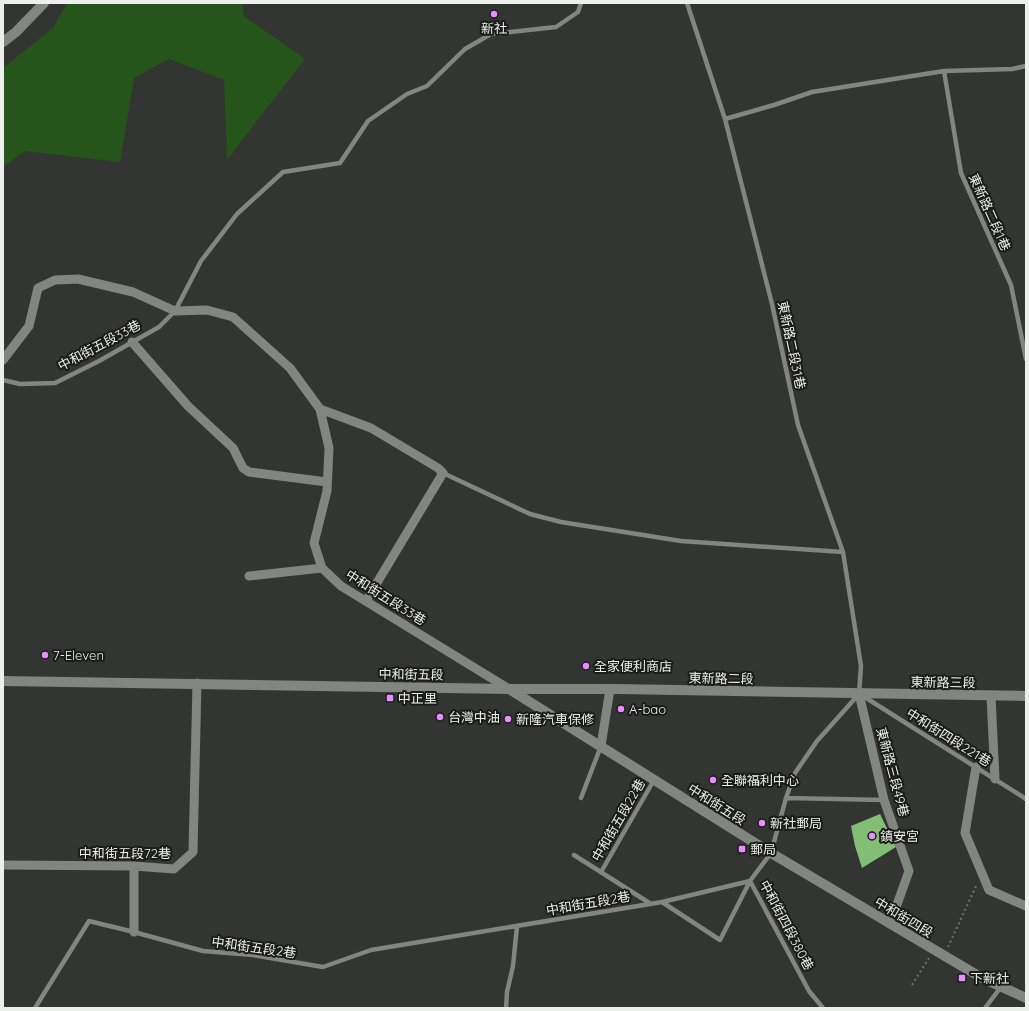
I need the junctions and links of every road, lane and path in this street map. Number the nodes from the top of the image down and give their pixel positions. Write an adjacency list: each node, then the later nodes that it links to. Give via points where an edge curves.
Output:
1 (44, 3): 4 (main road)
2 (581, 3): 8 (lane, 中和街五段33巷, via 578,12 556,27 491,34 465,49 427,86 407,94 368,120 340,163 283,172 237,214 201,261)
3 (687, 3): 7 (lane, 東新路二段31巷)
4 (3, 42)
5 (1026, 66): 6 (lane, via 1012,69)
6 (944, 71): 7 (lane, via 812,92 774,106); 10 (lane, 東新路二段1巷, via 961,173 1011,285)
7 (725, 119): 16 (lane, 東新路二段31巷, via 772,304 798,424)
8 (175, 310): 9 (lane, 中和街五段33巷, via 159,327); 11 (street, 中和街五段33巷, via 133,292 78,279 55,280 38,288 29,326); 13 (street, 中和街五段33巷, via 207,310 233,317 290,368)
9 (132, 342): 12 (lane, 中和街五段33巷, via 55,383 20,384); 15 (street, via 188,406 233,448 243,468 249,472)
10 (1026, 359)
11 (3, 360)
12 (3, 380)
13 (320, 409): 14 (street, via 371,428); 15 (street, 中和街五段33巷, via 329,448)
14 (443, 473): 16 (lane, via 530,514 561,522 681,541); 19 (street)
15 (327, 482): 17 (street, 中和街五段33巷, via 314,543)
16 (843, 552): 24 (lane, 東新路二段31巷, via 861,666)
17 (322, 568): 18 (street); 19 (street, 中和街五段33巷, via 341,586)
18 (249, 576)
19 (366, 601): 22 (street, 中和街五段33巷)
20 (3, 681): 21 (main road, 中和街五段)
21 (197, 683): 22 (main road, 中和街五段); 38 (street, 中和街五段72巷, via 192,852 174,869)
22 (510, 689): 23 (main road, 東新路二段); 27 (main road, 中和街五段)
23 (610, 689): 24 (main road, 東新路二段); 27 (street)
24 (859, 694): 25 (main road, 東新路三段); 28 (lane, 中和街四段221巷); 32 (lane, via 816,741 795,773); 34 (street, 東新路三段49巷)
25 (991, 696): 26 (main road, 東新路三段); 29 (street)
26 (1026, 696)
27 (601, 746): 30 (main road, 中和街五段); 31 (lane)
28 (976, 767): 29 (lane, 中和街四段221巷); 40 (street, via 965,833)
29 (995, 779): 33 (lane, 中和街四段221巷)
30 (654, 780): 35 (main road, 中和街五段); 39 (lane, 中和街五段22巷)
31 (581, 798)
32 (786, 798): 34 (lane); 35 (lane)
33 (1026, 799)
34 (884, 800): 45 (street, 東新路三段49巷, via 909,871)
35 (771, 853): 41 (lane, 中和街四段380巷); 45 (main road, 中和街四段)
36 (574, 855): 39 (lane, 中和街五段22巷)
37 (3, 865): 38 (street, 中和街五段72巷)
38 (134, 866): 47 (street)
39 (601, 872): 43 (lane, 中和街五段22巷)
40 (982, 874): 44 (street, via 989,890); 49 (path)
41 (750, 881): 42 (lane, 中和街五段2巷); 42 (lane, via 720,940); 55 (lane, 中和街四段380巷, via 809,991)
42 (662, 902): 43 (lane, 中和街五段2巷)
43 (651, 904): 46 (lane, 中和街五段2巷)
44 (1026, 906)
45 (890, 924): 48 (main road, 中和街四段)
46 (517, 926): 47 (lane, 中和街五段2巷, via 371,950 323,967 253,955 203,951); 54 (lane)
47 (134, 932): 53 (lane, 中和街五段2巷, via 89,922)
48 (933, 950): 49 (main road, 中和街四段); 50 (path)
49 (943, 956): 51 (main road, 中和街四段)
50 (912, 985)
51 (1001, 987): 52 (main road, 中和街四段); 56 (lane)
52 (1026, 998)
53 (35, 1008)
54 (506, 1008)
55 (823, 1008)
56 (985, 1008)

